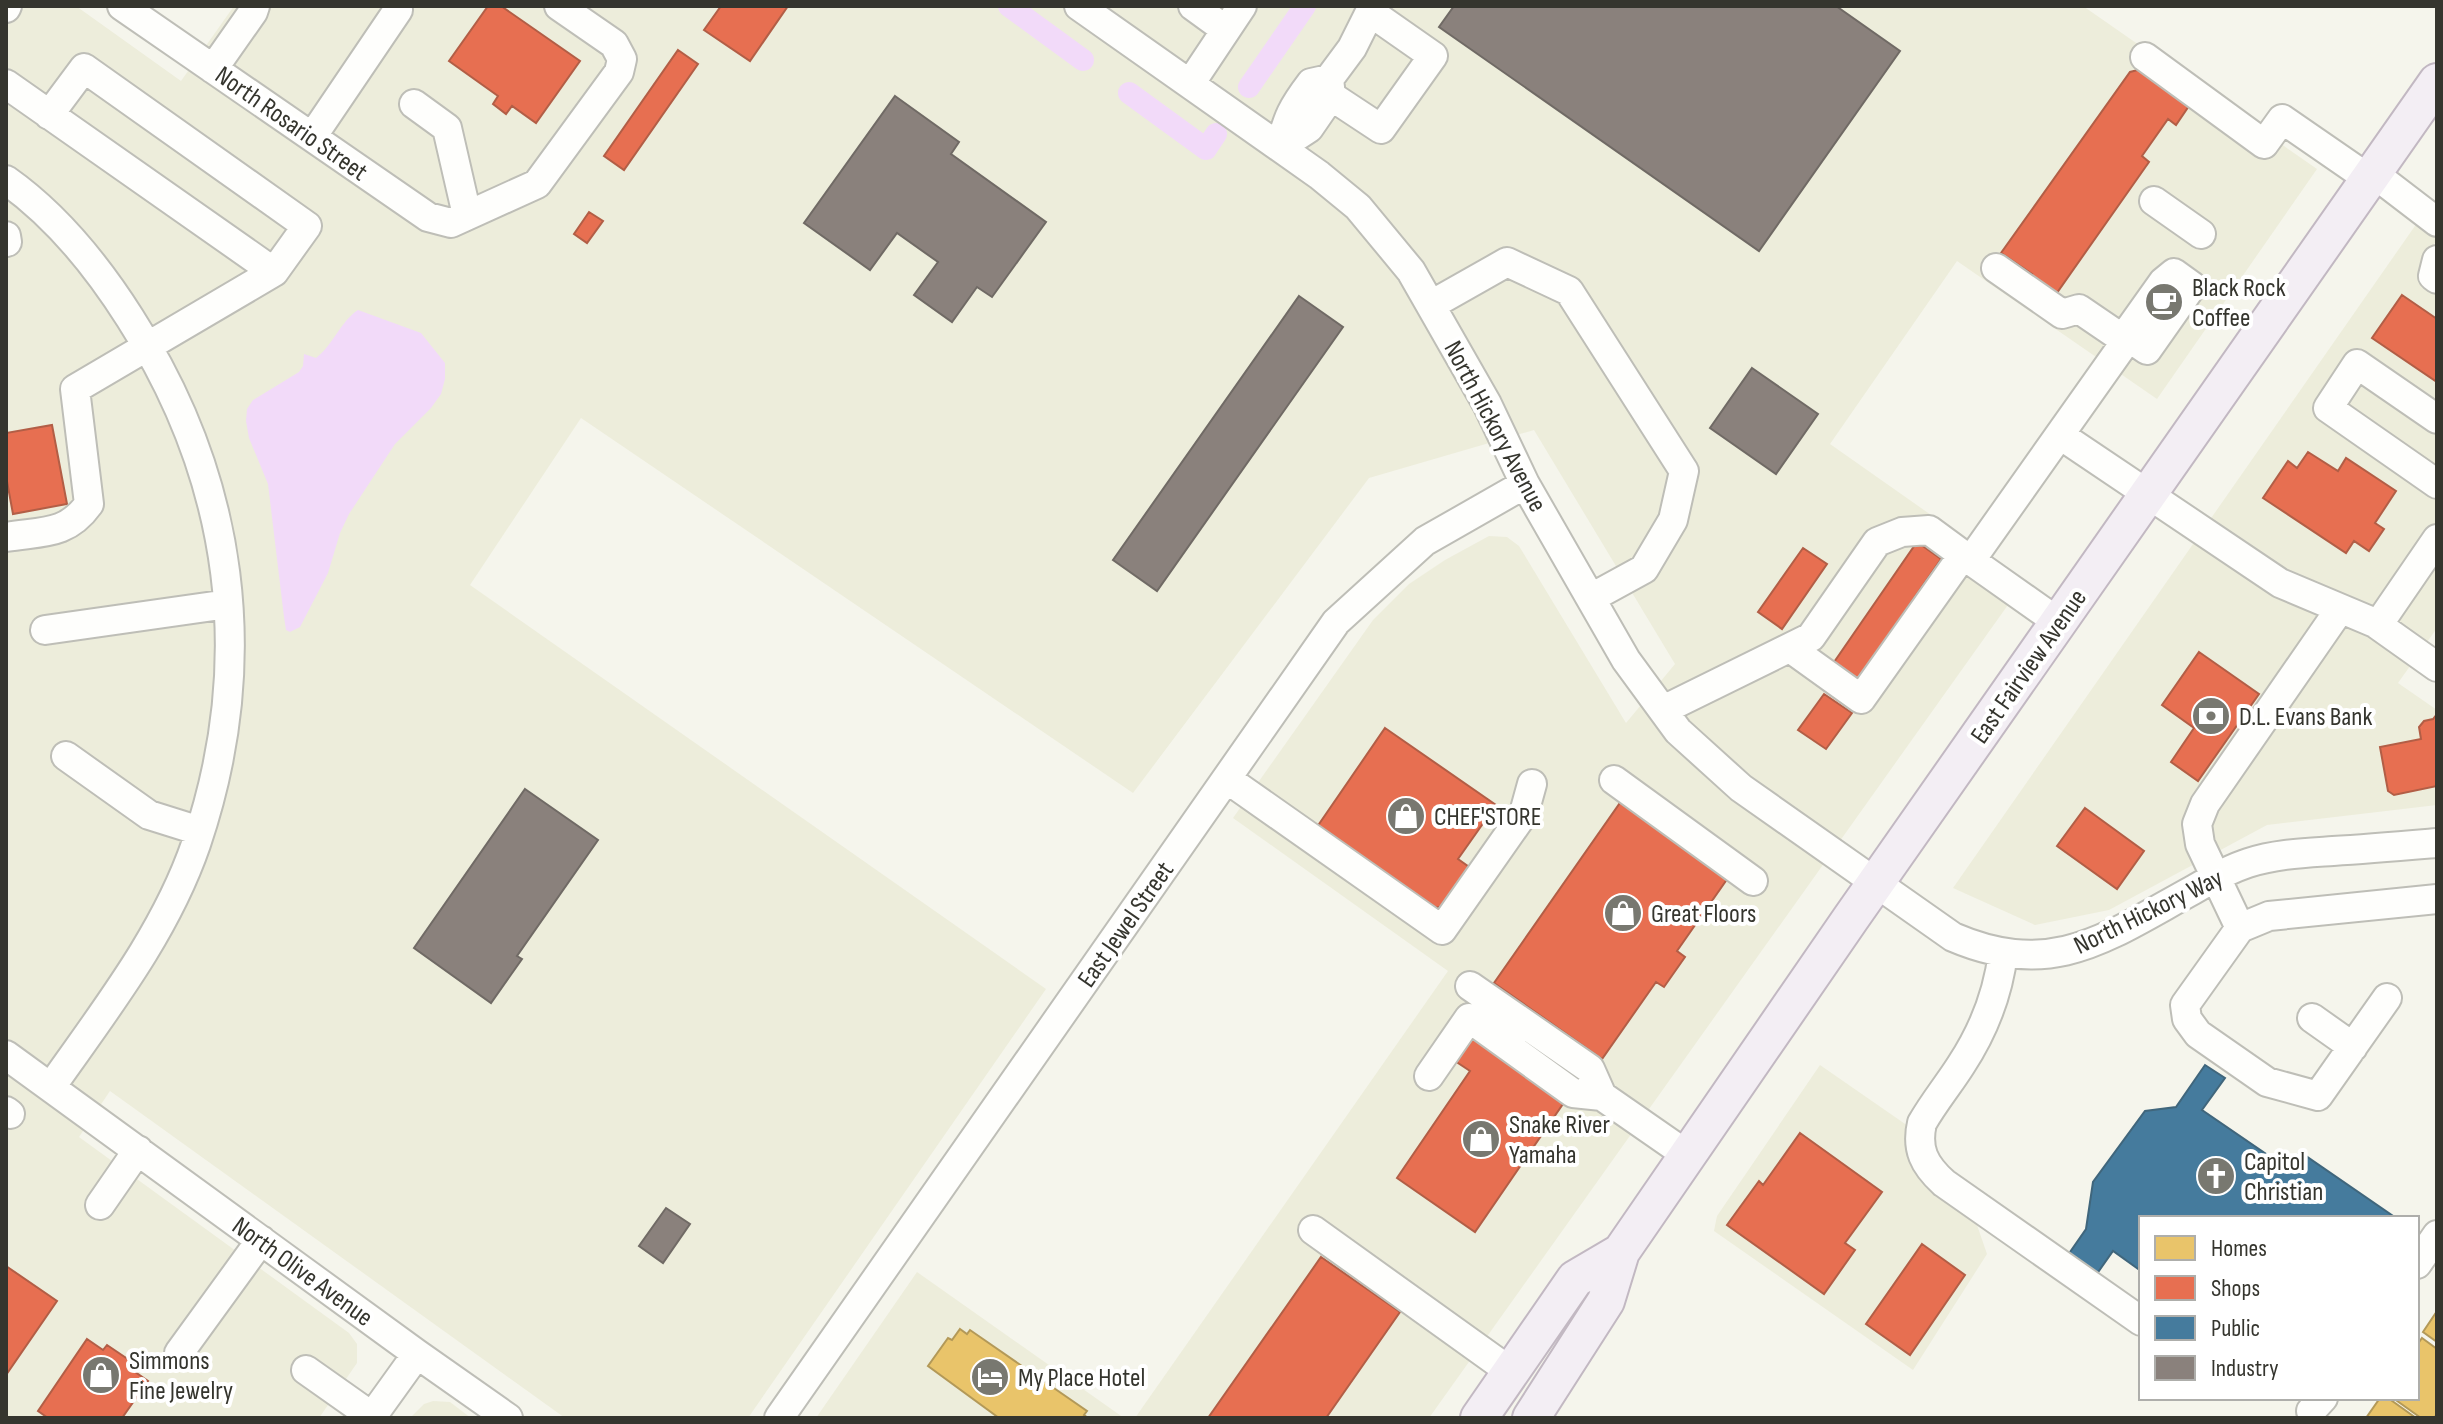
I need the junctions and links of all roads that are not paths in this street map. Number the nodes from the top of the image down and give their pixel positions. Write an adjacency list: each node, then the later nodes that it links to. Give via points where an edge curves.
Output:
1 (122, 6): 11 (street, North Rosario Street)
2 (255, 6): 11 (street)
3 (559, 6): 23 (street, via 614,44 622,59 619,72 537,184)
4 (1079, 6): 14 (street, North Hickory Avenue)
5 (1193, 6): 9 (street)
6 (1242, 6): 9 (street)
7 (1372, 9): 15 (street); 15 (street, via 1433,56 1381,129)
8 (398, 10): 18 (street)
9 (1226, 30): 14 (street)
10 (2145, 57): 20 (street, via 2264,144 2282,119)
11 (213, 69): 18 (street, North Rosario Street)
12 (2437, 82): 20 (main road, East Fairview Avenue)
13 (6, 84): 17 (street)
14 (1190, 84): 19 (street, North Hickory Avenue)
15 (1330, 88): 19 (street, via 1309,128)
16 (414, 104): 23 (street, via 447,128)
17 (49, 115): 28 (street); 28 (street, via 84,68 307,226)
18 (312, 137): 23 (street, North Rosario Street, via 428,217 451,223)
19 (1280, 147): 30 (street, North Hickory Avenue, via 1358,207 1411,271)
20 (2371, 176): 24 (street); 36 (main road, East Fairview Avenue)
21 (6, 180): 31 (street, via 74,241)
22 (2154, 201): 25 (street)
23 (467, 215)
24 (2437, 222)
25 (2201, 234)
26 (2437, 260): 29 (street)
27 (1996, 268): 33 (street, via 2062,314 2079,309 2126,341)
28 (274, 272): 31 (street)
29 (2437, 279)
30 (1431, 305): 34 (street, North Hickory Avenue); 40 (street, via 1507,262 1569,291 1684,471 1673,520 1644,569)
31 (148, 345): 37 (street, via 75,389 89,504 78,519 66,527); 41 (street, via 177,401 205,475 225,562)
32 (2437, 419): 35 (street, via 2357,364 2328,408)
33 (2060, 435): 36 (street); 39 (street)
34 (1525, 484): 40 (street, North Hickory Avenue); 50 (street, East Jewel Street, via 1425,541 1336,622)
35 (2437, 484)
36 (2149, 493): 42 (street, via 2280,583); 43 (main road, East Fairview Avenue)
37 (6, 537)
38 (2437, 539): 44 (street)
39 (1967, 558): 43 (street); 46 (street, via 1929,530 1902,532 1877,542 1811,637); 46 (street, via 1861,699)
40 (1591, 598): 48 (street, North Hickory Avenue, via 1626,660)
41 (228, 604): 45 (street); 53 (street, via 230,675 222,743)
42 (2340, 609): 44 (street); 55 (street, via 2200,812 2197,832)
43 (2058, 622): 57 (main road, East Fairview Avenue)
44 (2378, 625): 47 (street)
45 (45, 630)
46 (1790, 648): 48 (street)
47 (2433, 657)
48 (1663, 710): 57 (street, North Hickory Avenue, via 1678,731 1741,788)
49 (66, 756): 53 (street, via 149,815)
50 (1227, 779): 52 (street, via 1442,930 1524,813); 84 (street, East Jewel Street)
51 (1614, 780): 56 (street)
52 (1532, 784)
53 (200, 831): 67 (street, via 177,892 144,953)
54 (2437, 843): 55 (street, North Hickory Way, via 2266,858)
55 (2214, 878): 59 (street); 60 (street, North Hickory Way, via 2090,945 2043,955)
56 (1753, 881)
57 (1875, 884): 60 (street, North Hickory Way, via 1953,937); 70 (main road, East Fairview Avenue)
58 (2437, 899): 59 (street, via 2269,916)
59 (2240, 928): 64 (street, via 2185,1005 2198,1034 2267,1082 2318,1096)
60 (2003, 953): 77 (street, via 1985,1022 1922,1123 1920,1150 1944,1183)
61 (1470, 986): 68 (street, via 1590,1069)
62 (2387, 998): 64 (street)
63 (2312, 1018): 64 (street)
64 (2353, 1047)
65 (6, 1055): 67 (street, North Olive Avenue)
66 (1429, 1076): 68 (street, via 1469,1018 1573,1093)
67 (51, 1087): 69 (street, North Olive Avenue)
68 (1602, 1096): 70 (street)
69 (138, 1150): 71 (street); 74 (street, North Olive Avenue)
70 (1687, 1155): 75 (main road, East Fairview Avenue)
71 (100, 1205)
72 (1313, 1230): 81 (street)
73 (2437, 1235): 76 (street)
74 (261, 1240): 78 (street); 79 (street, North Olive Avenue)
75 (1621, 1252): 81 (main road, East Fairview Avenue, via 1575,1279); 86 (main road, East Fairview Avenue, via 1606,1301)
76 (2419, 1261)
77 (2139, 1320)
78 (179, 1353)
79 (417, 1354): 82 (street); 83 (street, North Olive Avenue)
80 (306, 1370): 82 (street)
81 (1511, 1372): 85 (main road, East Fairview Avenue)
82 (369, 1417)
83 (508, 1418)
84 (779, 1418)
85 (1479, 1418)
86 (1531, 1418)

